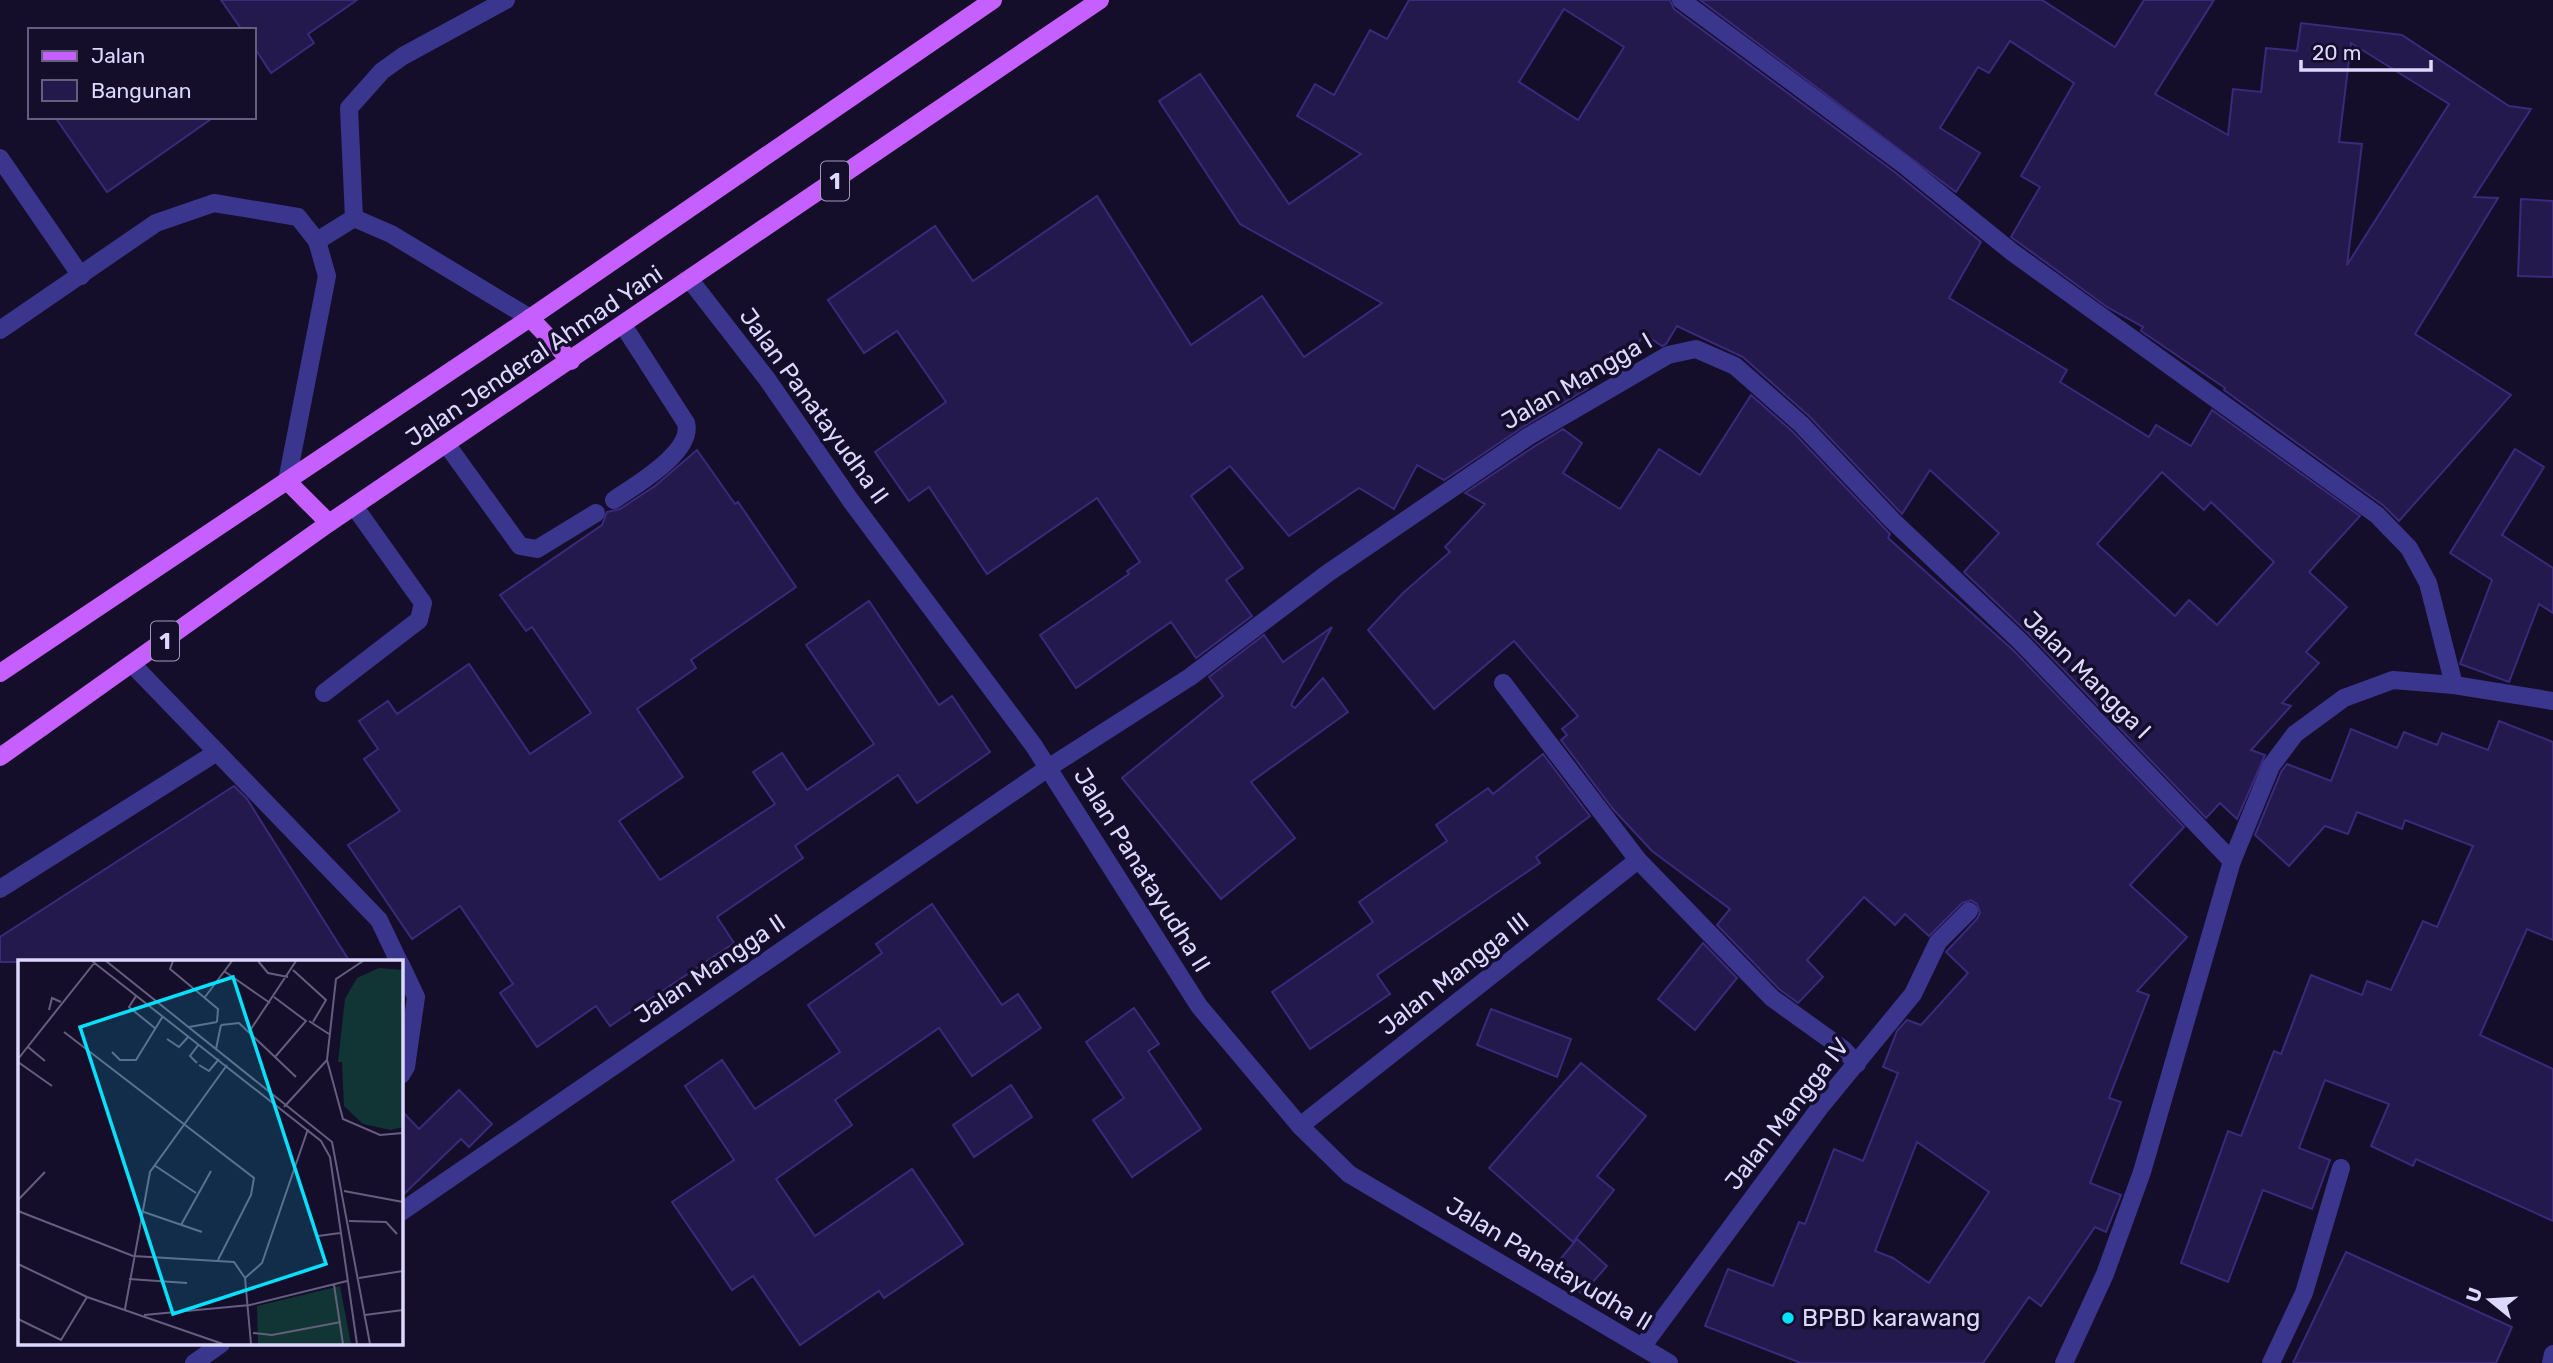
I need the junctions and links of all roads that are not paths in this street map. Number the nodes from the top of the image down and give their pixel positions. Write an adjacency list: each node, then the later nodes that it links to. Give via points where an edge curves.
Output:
1 (506, 0): 5 (street)
2 (993, 0): 11 (main road, Jalan Jenderal Ahmad Yani / 1)
3 (1100, 0): 10 (main road, Jalan Jenderal Ahmad Yani / 1)
4 (1681, 0): 24 (street, via 1903,164 2012,252 2377,515 2409,548 2428,583)
5 (482, 5): 7 (street, via 392,64 349,108)
6 (0, 158): 9 (street)
7 (354, 218): 8 (street); 11 (street, via 391,234)
8 (317, 241): 9 (street, via 298,217 214,203 156,223); 16 (street, via 327,276)
9 (81, 276): 13 (street)
10 (690, 280): 12 (main road, Jalan Jenderal Ahmad Yani / 1); 29 (street, Jalan Panatayudha II, via 768,379 851,501)
11 (530, 318): 14 (main road); 16 (main road, Jalan Jenderal Ahmad Yani / 1)
12 (623, 325): 14 (main road, Jalan Jenderal Ahmad Yani / 1); 17 (street, via 685,424 687,436 682,447 652,474)
13 (0, 330)
14 (571, 361): 15 (main road, Jalan Jenderal Ahmad Yani / 1)
15 (447, 445): 18 (main road, Jalan Jenderal Ahmad Yani / 1); 19 (street, via 520,546 537,549)
16 (287, 481): 20 (main road); 22 (main road, Jalan Jenderal Ahmad Yani / 1)
17 (614, 500)
18 (354, 506): 20 (main road, Jalan Jenderal Ahmad Yani / 1); 25 (street, via 424,603 423,612 419,620)
19 (596, 513)
20 (329, 523): 21 (main road, Jalan Jenderal Ahmad Yani / 1)
21 (132, 664): 27 (street); 28 (main road, Jalan Jenderal Ahmad Yani / 1)
22 (0, 673)
23 (1503, 683): 30 (street)
24 (2454, 685): 26 (street); 31 (street, via 2393,680 2344,698 2295,734 2270,766)
25 (324, 694)
26 (2553, 701)
27 (217, 752): 32 (street); 34 (street, via 379,920)
28 (0, 757)
29 (1048, 768): 31 (street, Jalan Mangga I, via 1190,677 1328,573 1529,436 1668,355 1696,349 1735,366 1801,424); 38 (street, Jalan Panatayudha II, via 1199,1006); 40 (street, Jalan Mangga II)
30 (1638, 860): 36 (street, via 1772,998); 38 (street, Jalan Mangga III)
31 (2232, 861): 46 (street, via 2142,1172 2105,1274)
32 (0, 889)
33 (1969, 911): 36 (street, Jalan Mangga IV, via 1938,942 1913,994)
34 (398, 960)
35 (402, 968): 37 (street, via 416,997)
36 (1857, 1064): 42 (street, Jalan Mangga IV)
37 (402, 1073)
38 (1300, 1126): 42 (street, Jalan Panatayudha II, via 1349,1174)
39 (2341, 1168): 47 (street, via 2304,1293)
40 (402, 1211)
41 (217, 1346): 44 (street)
42 (1642, 1347): 45 (street, Jalan Panatayudha II)
43 (2553, 1354): 48 (street)
44 (194, 1363)
45 (1669, 1363)
46 (2064, 1363)
47 (2272, 1363)
48 (2551, 1363)

